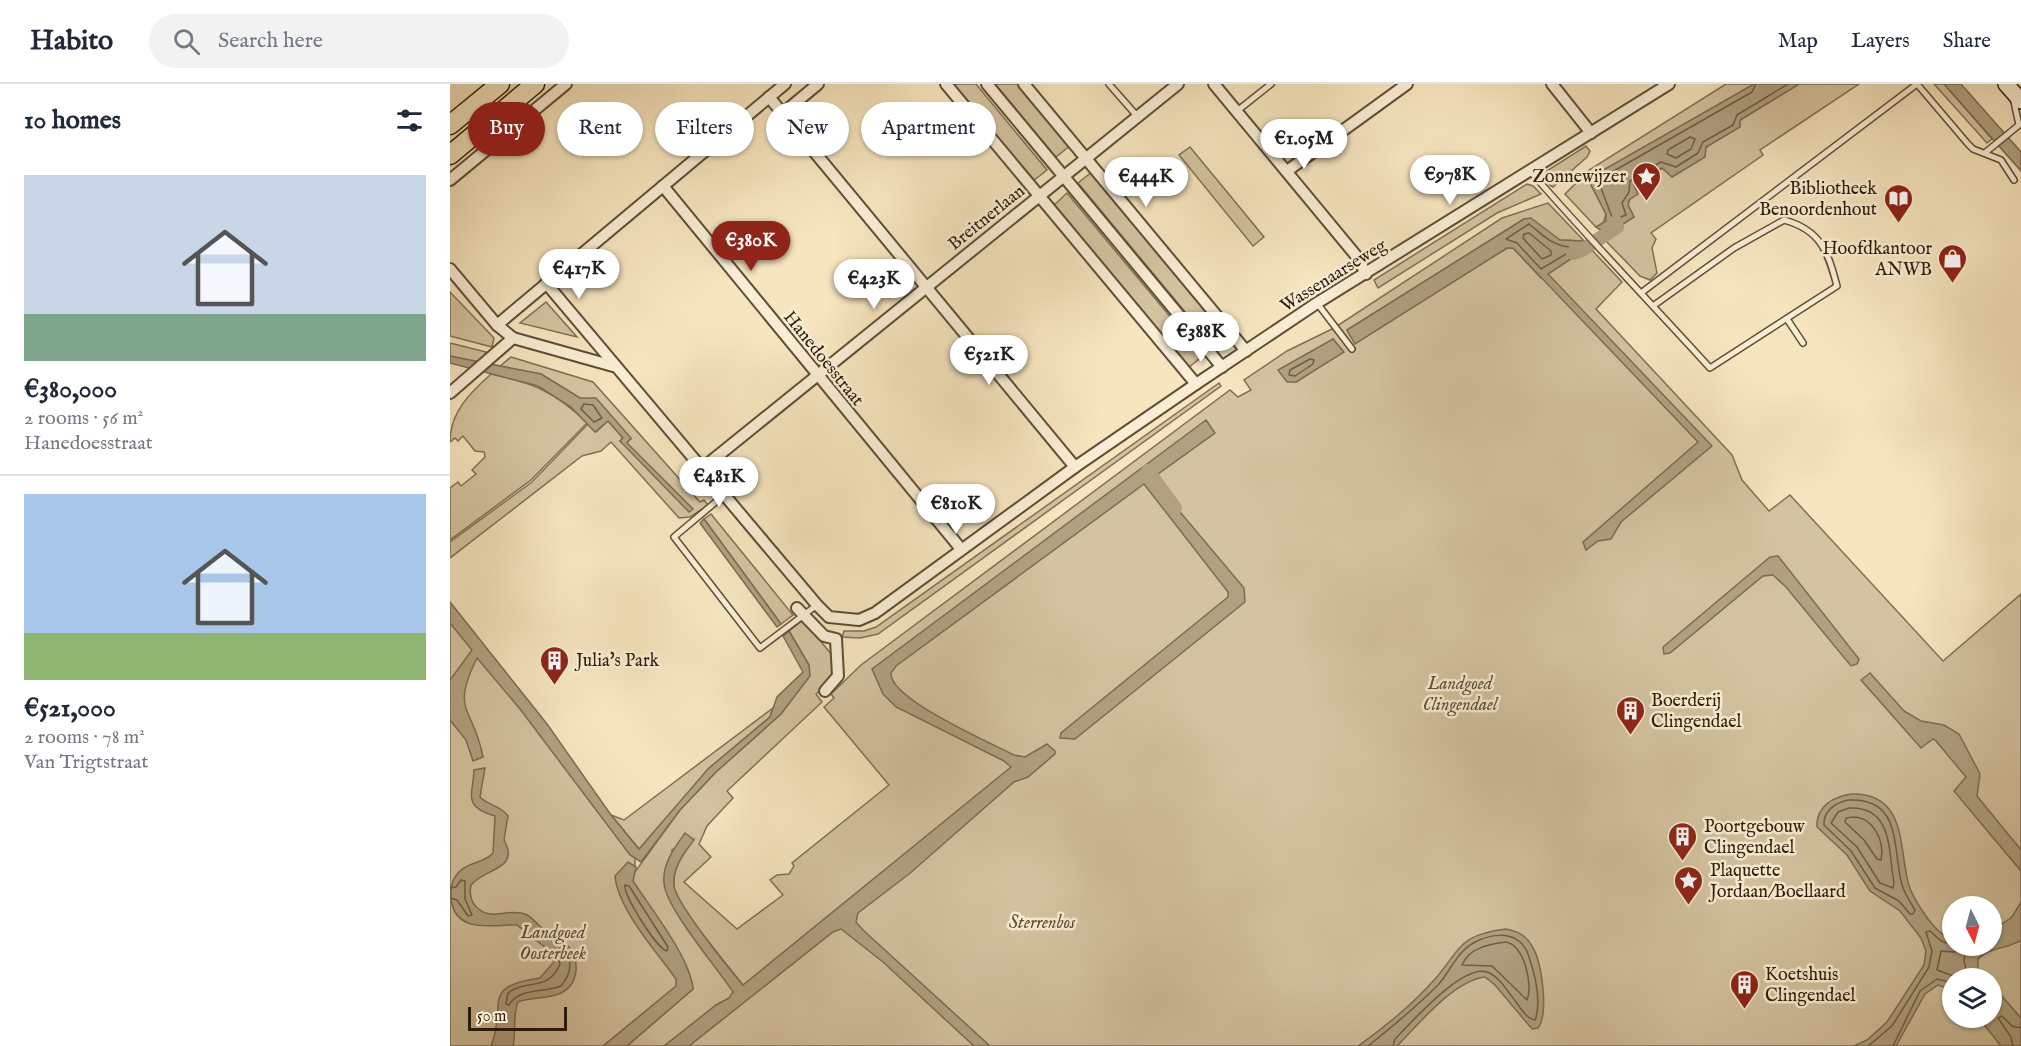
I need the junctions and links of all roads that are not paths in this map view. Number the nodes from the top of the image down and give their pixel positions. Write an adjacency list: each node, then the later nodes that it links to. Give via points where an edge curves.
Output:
1 (500, 84): 23 (main road)
2 (535, 84): 26 (main road)
3 (566, 84): 32 (street)
4 (785, 84): 17 (street)
5 (818, 84): 20 (street)
6 (946, 84): 35 (street)
7 (987, 84): 31 (street)
8 (1024, 84): 28 (street)
9 (1109, 84): 22 (lane)
10 (1178, 84): 22 (street, Breitnerlaan)
11 (1214, 84): 21 (street)
12 (1271, 84): 21 (lane)
13 (1407, 84): 29 (street)
14 (1552, 84): 24 (street)
15 (1669, 84): 24 (street, Wassenaarseweg)
16 (2007, 85): 18 (main road); 25 (lane, via 2019,125)
17 (769, 98): 19 (street); 34 (street)
18 (2021, 101)
19 (772, 102)
20 (796, 102)
21 (1236, 111): 29 (street)
22 (1137, 116): 28 (street, Breitnerlaan)
23 (450, 125)
24 (1591, 133): 30 (street, Wassenaarseweg)
25 (1986, 152): 33 (lane, via 2001,160); 40 (lane, via 1973,149 1917,84)
26 (450, 155)
27 (817, 156): 39 (street)
28 (1086, 158): 31 (street, Breitnerlaan); 48 (street)
29 (1287, 171): 37 (street, via 1358,258)
30 (1531, 172): 37 (street, Wassenaarseweg); 40 (lane)
31 (1063, 176): 35 (street, Breitnerlaan); 50 (street)
32 (450, 180)
33 (2014, 180)
34 (663, 186): 38 (street); 51 (street, Hanedoesstraat)
35 (1039, 196): 39 (street, Breitnerlaan); 52 (street)
36 (450, 269): 44 (street)
37 (1366, 274): 41 (street, Wassenaarseweg)
38 (546, 284): 44 (street); 49 (street)
39 (925, 288): 51 (street, Breitnerlaan); 55 (street)
40 (1641, 293): 42 (lane)
41 (1317, 303): 47 (lane); 48 (street, Wassenaarseweg)
42 (1653, 306): 43 (lane, via 1710,368); 43 (lane, via 1734,248 1784,220 1796,223 1823,244 1837,286)
43 (1787, 318): 46 (lane)
44 (497, 325): 45 (street)
45 (513, 338): 49 (street); 53 (street)
46 (1803, 343)
47 (1352, 349)
48 (1246, 351): 50 (street, Wassenaarseweg)
49 (613, 366): 54 (street)
50 (1222, 367): 52 (street, Wassenaarseweg)
51 (817, 375): 54 (street, Breitnerlaan); 57 (street, Hanedoesstraat)
52 (1196, 384): 55 (street, Wassenaarseweg)
53 (450, 393)
54 (704, 467): 56 (street)
55 (1075, 467): 57 (street, Wassenaarseweg)
56 (726, 494): 58 (street); 59 (lane, via 674,537 760,648)
57 (961, 549): 60 (street, Wassenaarseweg, via 875,613 859,620)
58 (817, 605): 59 (lane); 60 (street, via 829,616)
59 (800, 612): 61 (street, via 824,636)
60 (843, 620): 61 (street)
61 (836, 639): 62 (street, via 838,676)
62 (825, 692)

